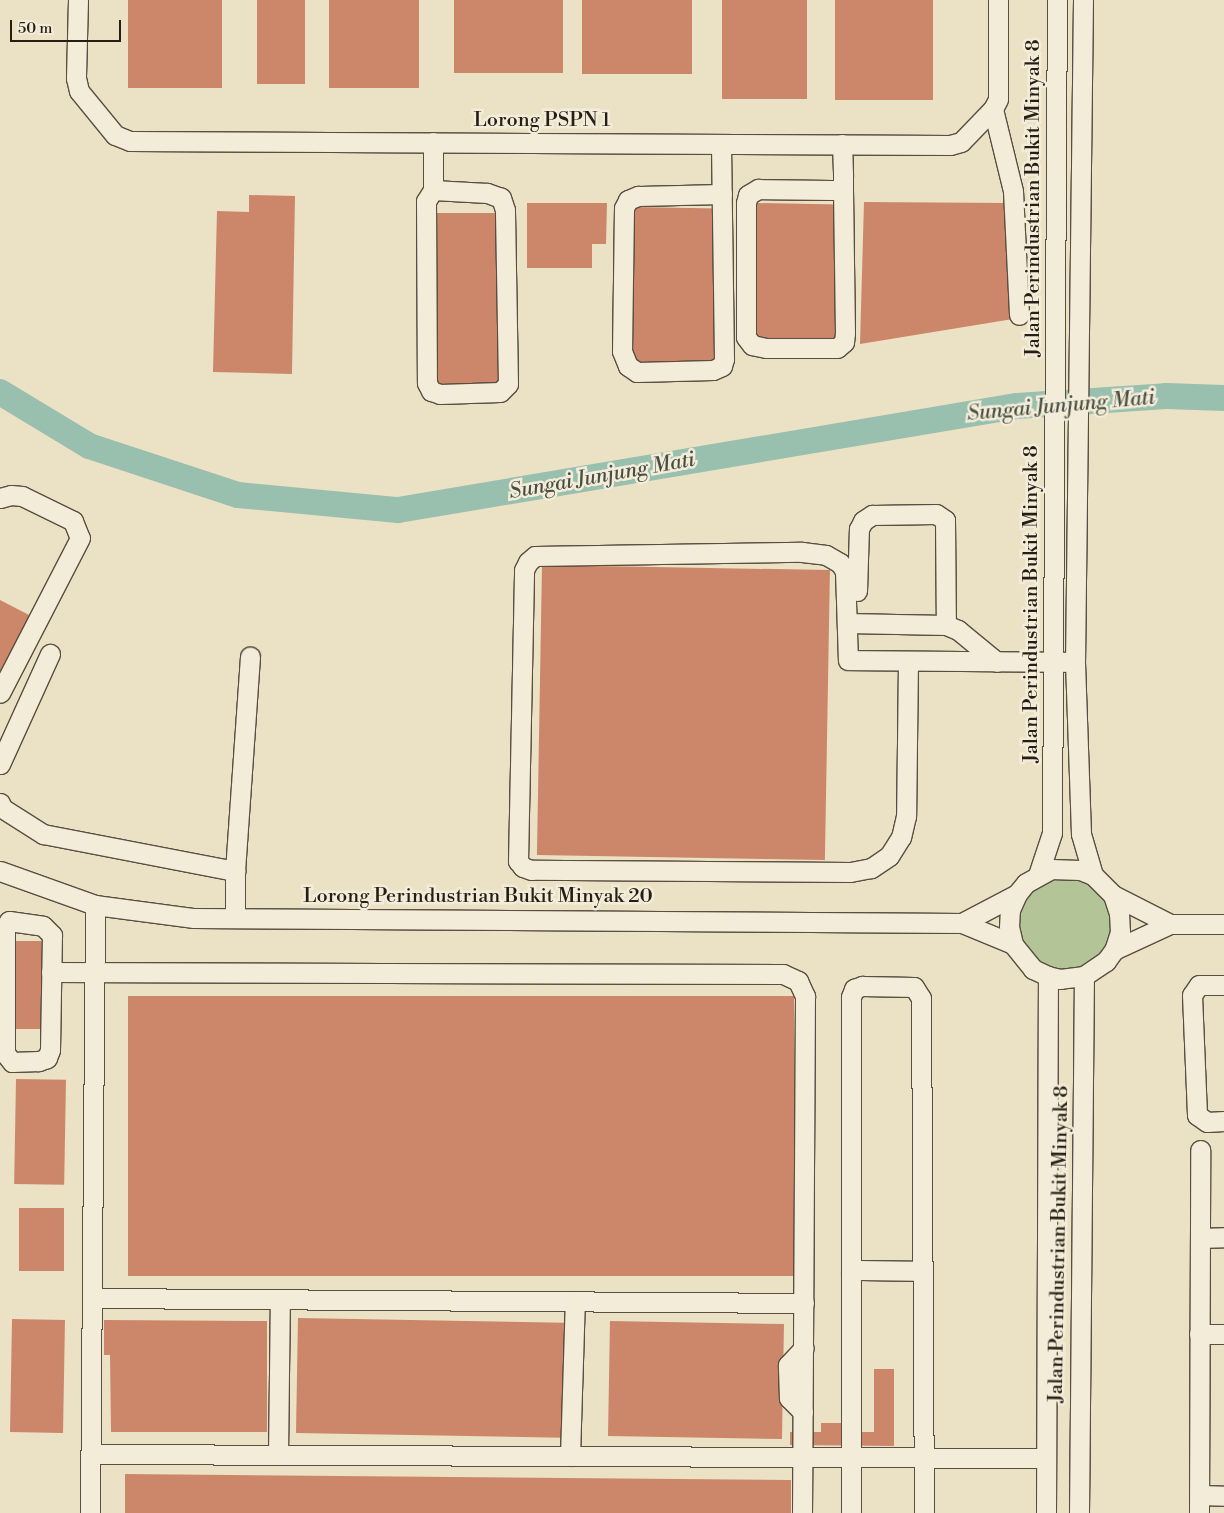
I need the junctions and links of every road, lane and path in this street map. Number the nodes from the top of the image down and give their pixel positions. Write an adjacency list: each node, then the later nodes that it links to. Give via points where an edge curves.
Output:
1 (78, 0): 6 (street, Lorong PSPN 1, via 76,78 79,91 116,135 130,141)
2 (998, 0): 5 (street, via 998,99)
3 (1057, 0): 22 (street, Jalan Perindustrian Bukit Minyak 8, via 1052,439)
4 (1083, 0): 21 (street, via 1080,432)
5 (993, 109): 8 (street, Lorong PSPN 1, via 961,142 950,145); 12 (street, via 1013,191)
6 (433, 142): 7 (street, Lorong PSPN 1); 9 (street)
7 (721, 144): 8 (street, Lorong PSPN 1); 11 (street)
8 (842, 144): 10 (street)
9 (433, 190): 9 (street, via 426,201 427,383 431,391 440,394 500,392 508,384 505,210 501,198 487,193)
10 (843, 190): 10 (street, via 844,342 837,348 766,348 752,345 746,337 748,195 758,189)
11 (722, 194): 11 (street, via 722,366 714,370 638,372 628,366 622,351 624,208 628,200 638,196)
12 (1018, 316)
13 (0, 498): 23 (street, via 11,494 22,496 73,521 80,538)
14 (851, 587): 15 (street); 16 (street, via 862,521 872,515 936,514 945,520); 19 (street, via 840,563 826,555 802,552 536,556 528,562 524,570 518,861 523,867 850,872 871,868 889,856 902,837 906,816)
15 (852, 623): 16 (street); 19 (street, via 848,660)
16 (946, 624): 20 (street)
17 (50, 654): 24 (street)
18 (250, 657): 27 (street)
19 (908, 662): 20 (street)
20 (997, 662): 22 (street)
21 (1074, 662): 22 (street); 29 (street, via 1081,834)
22 (1056, 663): 28 (street, Jalan Perindustrian Bukit Minyak 8, via 1052,833)
23 (0, 693)
24 (0, 764)
25 (0, 803): 27 (street, via 2,808 43,834)
26 (0, 871): 32 (street, Lorong Perindustrian Bukit Minyak 20)
27 (235, 871): 33 (street)
28 (1038, 875): 29 (street, via 1065,868); 30 (street)
29 (1093, 875): 31 (street)
30 (1017, 894): 34 (street); 37 (street, via 1010,910)
31 (1113, 895): 35 (street); 38 (street, via 1119,913 1120,932)
32 (95, 905): 33 (street, Lorong Perindustrian Bukit Minyak 20, via 194,918); 40 (street)
33 (235, 917): 34 (street, Lorong Perindustrian Bukit Minyak 20)
34 (962, 923): 37 (street)
35 (1170, 924): 36 (street); 38 (street)
36 (1224, 924)
37 (1013, 944): 41 (street, via 1021,958)
38 (1114, 950): 42 (street, via 1106,961)
39 (51, 972): 39 (street, via 50,1054 39,1061 12,1062 5,1053 5,928 9,921 48,928 52,935); 40 (street)
40 (94, 972): 50 (street); 53 (street, via 791,976 803,988 805,996)
41 (1048, 976): 42 (street, via 1060,979); 62 (street, Jalan Perindustrian Bukit Minyak 8)
42 (1084, 976): 70 (street, Jalan Perindustrian Bukit Minyak 8)
43 (1224, 984): 44 (street, via 1199,985 1192,995 1197,1115 1207,1122)
44 (1224, 1121)
45 (1200, 1150): 47 (street)
46 (1224, 1237): 47 (street)
47 (1200, 1238): 54 (street)
48 (851, 1270): 49 (street); 49 (street, via 852,993 862,986 910,986 918,990 921,998); 60 (street)
49 (921, 1271): 61 (street)
50 (92, 1298): 51 (street); 56 (street)
51 (280, 1299): 52 (street); 57 (street)
52 (575, 1301): 53 (street); 58 (street)
53 (804, 1303): 59 (street)
54 (1199, 1334): 55 (street); 64 (street)
55 (1224, 1334)
56 (92, 1454): 57 (street); 65 (street)
57 (278, 1455): 58 (street)
58 (570, 1456): 59 (street)
59 (803, 1457): 60 (street); 66 (street)
60 (851, 1457): 61 (street); 67 (street)
61 (924, 1458): 62 (street); 68 (street)
62 (1046, 1458): 69 (street, Jalan Perindustrian Bukit Minyak 8)
63 (1224, 1496): 64 (street)
64 (1199, 1504)
65 (90, 1513)
66 (802, 1513)
67 (851, 1513)
68 (924, 1513)
69 (1046, 1513)
70 (1079, 1513)

